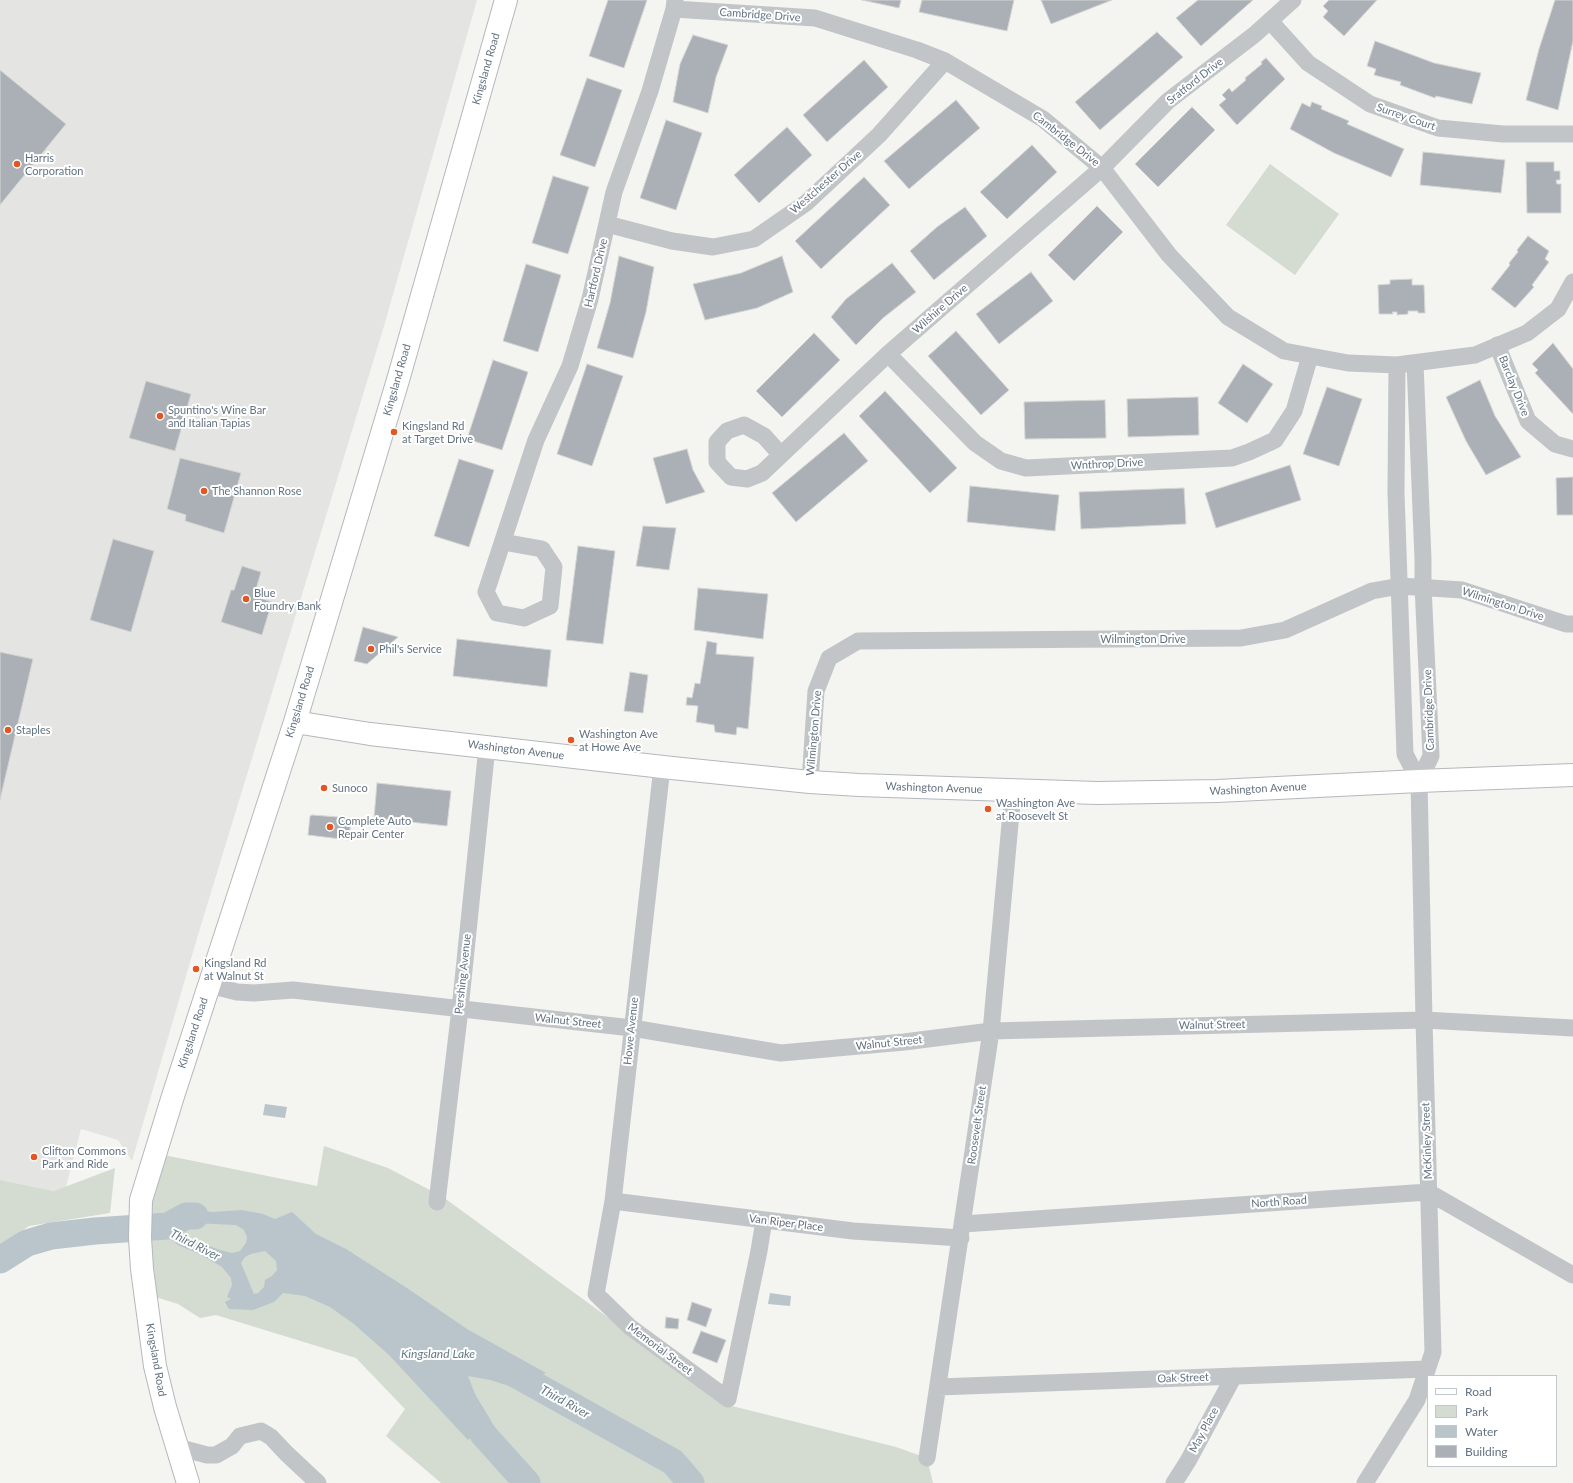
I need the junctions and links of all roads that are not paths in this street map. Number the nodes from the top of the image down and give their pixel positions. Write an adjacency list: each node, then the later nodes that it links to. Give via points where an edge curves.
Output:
1 (506, 0): 21 (main road, Kingsland Road, via 398,380)
2 (1293, 0): 4 (street, Sratford Drive)
3 (675, 5): 5 (street, Cambridge Drive, via 815,18); 8 (street, Hartford Drive, via 650,91 614,192)
4 (1270, 21): 6 (street, Surrey Court, via 1308,63 1370,104 1438,128 1503,134); 7 (street, Sratford Drive, via 1168,101)
5 (945, 61): 7 (street, Cambridge Drive, via 1043,119); 8 (street, Westchester Drive, via 879,135 806,203 754,239 713,247 672,241)
6 (1573, 134)
7 (1102, 168): 11 (street, Wilshire Drive); 12 (street, Cambridge Drive, via 1169,255 1228,317 1284,351)
8 (607, 224): 17 (street, Hartford Drive, via 590,299 570,366 536,440)
9 (1573, 282): 10 (street, Cambridge Drive, via 1558,309 1527,333)
10 (1497, 345): 13 (street, Cambridge Drive, via 1475,355); 15 (street, Barclay Drive, via 1528,421 1555,444)
11 (888, 354): 12 (street, Wnthrop Drive, via 975,444 1001,461 1026,468 1232,458 1249,452 1275,440 1294,411); 16 (street, Wilshire Drive)
12 (1310, 356): 14 (street, Cambridge Drive, via 1348,363)
13 (1415, 363): 14 (street, Cambridge Drive); 19 (street, Cambridge Drive)
14 (1397, 365): 18 (street, via 1396,493)
15 (1573, 449)
16 (781, 455)
17 (504, 542): 17 (street, via 542,550 554,567 550,606 524,618 497,613 486,592)
18 (1400, 586): 19 (street, Wilmington Drive); 25 (street, via 1405,754); 26 (street, Wilmington Drive, via 1372,591 1285,630 1241,638 858,641 829,658 816,691)
19 (1423, 586): 20 (street, Wilmington Drive, via 1462,590 1566,624); 25 (street, Cambridge Drive, via 1431,756)
20 (1573, 624)
21 (295, 722): 22 (main road, Washington Avenue, via 370,734); 28 (main road, Kingsland Road)
22 (486, 747): 23 (main road, Washington Avenue); 29 (street, Pershing Avenue)
23 (662, 767): 26 (main road, Washington Avenue); 31 (street, Howe Avenue)
24 (1573, 775): 25 (main road, Washington Avenue)
25 (1419, 781): 27 (main road, Washington Avenue, via 1217,791); 30 (street, McKinley Street)
26 (810, 782): 27 (main road, Washington Avenue)
27 (1014, 791): 33 (street, Roosevelt Street)
28 (209, 985): 29 (street, Walnut Street, via 232,991 293,990); 44 (main road, Kingsland Road, via 150,1169 141,1214 142,1270 154,1358)
29 (460, 1009): 31 (street, Walnut Street); 36 (street, Pershing Avenue)
30 (1424, 1020): 32 (street, Walnut Street); 33 (street, Walnut Street); 34 (street, McKinley Street)
31 (632, 1028): 33 (street, Walnut Street, via 781,1054); 35 (street, Howe Avenue)
32 (1573, 1028)
33 (991, 1031): 38 (street, Roosevelt Street)
34 (1428, 1192): 38 (street, North Road); 39 (street); 41 (street, McKinley Street, via 1433,1352)
35 (613, 1201): 37 (street, Van Riper Place); 40 (street, Howe Avenue)
36 (437, 1202)
37 (764, 1220): 38 (street, Van Riper Place, via 854,1231); 40 (street, Memorial Street, via 728,1399 630,1327)
38 (962, 1231): 43 (street, Roosevelt Street)
39 (1573, 1275)
40 (596, 1294)
41 (1427, 1369): 42 (street, Oak Street); 49 (street, McKinley Street, via 1417,1400)
42 (1234, 1376): 43 (street, Oak Street); 48 (street, May Place)
43 (938, 1387): 45 (street, Roosevelt Street)
44 (177, 1447): 46 (main road, Kingsland Road); 47 (street, via 216,1455 232,1446 240,1436 261,1431 271,1436)
45 (927, 1458)
46 (188, 1483)
47 (318, 1483)
48 (1174, 1483)
49 (1365, 1483)

